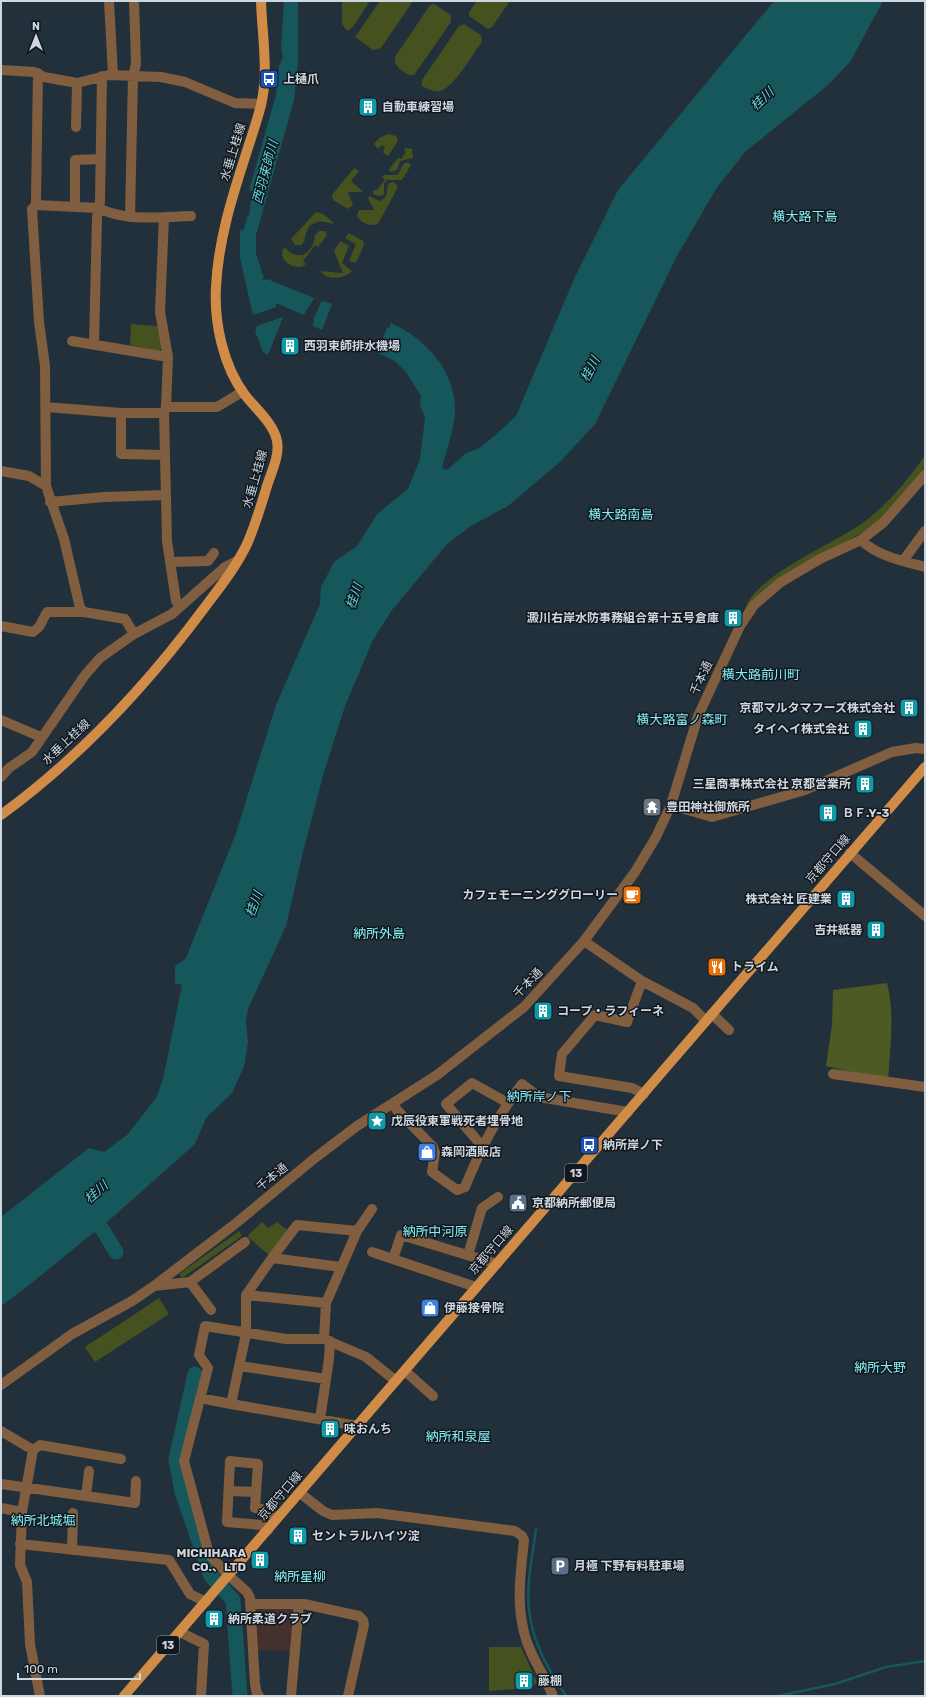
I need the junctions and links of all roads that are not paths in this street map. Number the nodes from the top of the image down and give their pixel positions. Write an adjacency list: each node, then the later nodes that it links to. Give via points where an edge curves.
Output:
1 (109, 1): 6 (street)
2 (134, 1): 7 (street, via 136,64)
3 (261, 1): 9 (main road, 水垂上桂線, via 264,74)
4 (1, 70): 5 (street)
5 (38, 73): 8 (street, via 44,77); 12 (street)
6 (107, 76): 7 (street); 8 (street); 11 (street)
7 (133, 76): 9 (street, via 161,77 185,82 235,103); 16 (street)
8 (77, 83): 10 (street)
9 (261, 104): 21 (main road, 水垂上桂線, via 222,243 216,287 220,337 229,366)
10 (76, 127)
11 (101, 159): 13 (street, via 75,160); 14 (street)
12 (36, 205): 13 (street); 22 (street, via 32,209)
13 (75, 206): 14 (street)
14 (98, 208): 16 (street); 19 (street)
15 (191, 216): 17 (street)
16 (130, 217): 17 (street)
17 (164, 217): 20 (street, via 160,312)
18 (72, 341): 19 (street)
19 (94, 344): 20 (street)
20 (168, 357): 23 (street)
21 (242, 392): 23 (street, via 217,407); 34 (main road, 水垂上桂線, via 273,432 277,448 258,515 247,545)
22 (46, 407): 24 (street); 28 (street)
23 (165, 410): 24 (street); 25 (street)
24 (121, 413): 25 (street, via 121,454)
25 (164, 455): 29 (street)
26 (1, 471): 28 (street, via 29,476)
27 (925, 475): 32 (street, 千本通, via 884,522)
28 (46, 486): 30 (street)
29 (166, 495): 30 (street); 36 (street)
30 (50, 502): 39 (street, via 64,539 80,608)
31 (925, 532): 35 (street)
32 (861, 540): 35 (street, via 869,548); 47 (street, 千本通, via 820,559 781,582 754,604 740,626 698,716)
33 (214, 553): 36 (street, via 208,561)
34 (237, 561): 38 (street, via 225,568); 48 (main road, 水垂上桂線, via 180,642 116,712 61,765)
35 (903, 561): 37 (street)
36 (170, 562): 38 (street, via 176,601)
37 (925, 567)
38 (181, 606): 41 (street, via 172,614)
39 (84, 612): 40 (street, via 47,612 40,627 33,632); 41 (street, via 126,619)
40 (1, 626)
41 (134, 634): 43 (street, via 93,665)
42 (1, 720): 43 (street)
43 (42, 737): 46 (street, via 32,752)
44 (925, 749): 47 (street, via 892,752 805,790 712,817)
45 (925, 767): 49 (main road, 京都守口線 / 13)
46 (1, 777)
47 (671, 805): 51 (street, 千本通, via 635,872)
48 (1, 815)
49 (850, 853): 50 (street); 53 (main road, 京都守口線 / 13)
50 (925, 916)
51 (584, 941): 52 (street); 59 (street, 千本通, via 524,1007 437,1075)
52 (642, 981): 53 (street); 57 (street, via 627,1022 595,1015 562,1054 559,1076 632,1088)
53 (709, 1017): 54 (street); 57 (main road, 京都守口線 / 13)
54 (729, 1030)
55 (833, 1074): 56 (street)
56 (925, 1087)
57 (644, 1094): 60 (main road, 京都守口線 / 13)
58 (508, 1103): 60 (street, via 522,1084 539,1097); 61 (street); 61 (street, via 472,1083 446,1104)
59 (395, 1104): 61 (street, via 396,1109 433,1147 435,1154 432,1172 457,1190 465,1187); 73 (street, 千本通, via 357,1126)
60 (628, 1112): 70 (main road, 京都守口線 / 13)
61 (482, 1146)
62 (498, 1197): 67 (street, via 482,1208)
63 (372, 1209): 64 (street)
64 (357, 1231): 68 (street, via 298,1225); 71 (street)
65 (245, 1242): 72 (street)
66 (372, 1252): 69 (street)
67 (468, 1255): 69 (street, via 401,1234); 70 (street)
68 (272, 1258): 71 (street); 75 (street)
69 (393, 1259): 74 (street)
70 (497, 1264): 74 (main road, 京都守口線 / 13)
71 (341, 1267): 76 (street)
72 (190, 1282): 73 (street); 77 (street)
73 (154, 1286): 84 (street, 千本通, via 72,1334)
74 (476, 1287): 81 (main road, 京都守口線 / 13)
75 (246, 1296): 76 (street); 78 (street)
76 (326, 1303): 79 (street)
77 (211, 1310)
78 (246, 1334): 79 (street, via 286,1340); 80 (street); 86 (street, via 205,1326 199,1355 208,1368)
79 (327, 1340): 82 (street, via 329,1359); 83 (street, via 366,1357)
80 (240, 1366): 82 (street); 87 (street)
81 (404, 1371): 83 (main road, 京都守口線 / 13); 85 (street)
82 (326, 1379): 88 (street)
83 (396, 1381): 89 (main road, 京都守口線 / 13)
84 (1, 1385)
85 (433, 1396)
86 (200, 1398): 87 (street); 108 (street, via 184,1461 209,1554)
87 (231, 1404): 88 (street)
88 (320, 1419): 89 (street)
89 (358, 1426): 99 (main road, 京都守口線 / 13)
90 (1, 1430): 91 (street)
91 (33, 1450): 92 (street, via 40,1445); 96 (street)
92 (121, 1459)
93 (90, 1471): 100 (street)
94 (136, 1481): 100 (street, via 135,1503)
95 (1, 1484): 96 (street)
96 (26, 1489): 100 (street); 102 (street)
97 (229, 1491): 98 (street); 98 (street, via 230,1461 258,1464); 105 (street, via 227,1522 261,1525)
98 (256, 1492): 104 (street, via 255,1508 266,1510)
99 (300, 1493): 104 (main road, 京都守口線 / 13); 119 (street, via 332,1515 377,1513 515,1531 522,1536 524,1540 519,1589 524,1633 534,1660)
100 (86, 1496)
101 (1, 1508): 102 (street)
102 (22, 1512): 106 (street)
103 (73, 1513): 107 (street)
104 (277, 1518): 105 (main road, 京都守口線 / 13)
105 (268, 1530): 108 (main road, 京都守口線 / 13)
106 (20, 1544): 107 (street); 113 (street, via 20,1565 27,1582 30,1644)
107 (72, 1550): 109 (street, via 169,1560 190,1594)
108 (227, 1577): 109 (main road, 京都守口線 / 13); 110 (street, via 247,1592)
109 (210, 1598): 112 (main road, 京都守口線 / 13)
110 (250, 1604): 111 (street); 116 (street, via 255,1684)
111 (299, 1604): 117 (street); 118 (street, via 359,1616 363,1620)
112 (180, 1632): 114 (main road, 京都守口線 / 13); 115 (street, via 204,1644)
113 (40, 1696)
114 (124, 1696)
115 (201, 1696)
116 (259, 1696)
117 (291, 1696)
118 (348, 1696)
119 (553, 1696)

